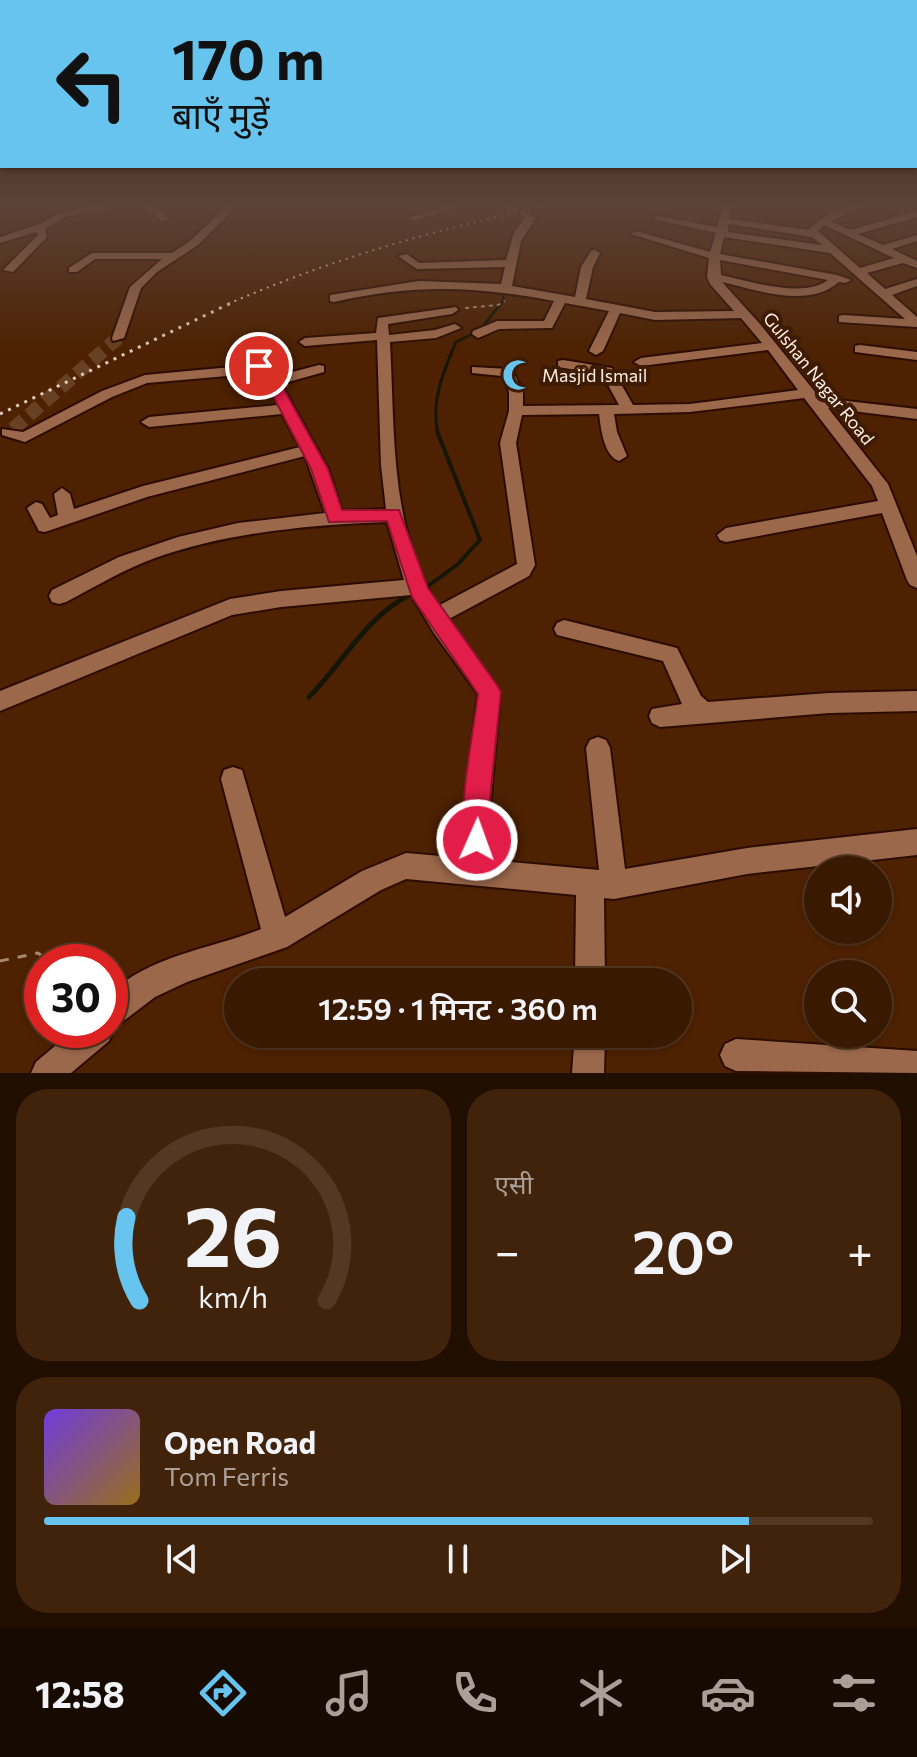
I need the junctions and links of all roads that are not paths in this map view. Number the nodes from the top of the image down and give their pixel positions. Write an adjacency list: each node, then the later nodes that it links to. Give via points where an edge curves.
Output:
1 (25, 253): 15 (street)
2 (179, 253): 9 (street)
3 (514, 253): 13 (street)
4 (595, 253): 24 (street)
5 (704, 253): 11 (street)
6 (715, 253): 11 (street)
7 (839, 253): 17 (street)
8 (891, 253): 12 (street)
9 (174, 256): 16 (street, via 92,256); 34 (street, via 136,287)
10 (403, 256): 13 (street, via 417,266)
11 (714, 256): 18 (street); 18 (street, via 841,279 806,294)
12 (904, 259): 14 (street); 17 (street)
13 (513, 263): 20 (street)
14 (917, 265)
15 (9, 270)
16 (73, 270)
17 (861, 271): 21 (street)
18 (713, 277): 27 (street, Gulshan Nagar Road)
19 (914, 285): 21 (street)
20 (506, 288): 22 (street); 23 (street, via 421,282)
21 (886, 293): 26 (street)
22 (562, 297): 24 (street); 32 (street, via 548,325 497,325)
23 (334, 298)
24 (580, 301): 25 (street)
25 (616, 308): 27 (street, via 655,316); 38 (street)
26 (902, 308): 28 (street); 31 (street)
27 (742, 314): 36 (street, Gulshan Nagar Road)
28 (917, 315)
29 (454, 319): 33 (street, via 382,321)
30 (843, 319): 31 (street)
31 (917, 323)
32 (478, 334)
33 (383, 337): 35 (street); 58 (street)
34 (118, 338)
35 (305, 342)
36 (771, 346): 40 (street); 45 (street, Gulshan Nagar Road)
37 (860, 349): 39 (street)
38 (596, 351)
39 (917, 356)
40 (641, 362)
41 (563, 364): 47 (street, via 607,371)
42 (319, 369): 44 (street)
43 (477, 370): 48 (street, via 507,372 516,392)
44 (272, 382): 46 (street); 52 (street, via 259,366 145,379 25,437)
45 (812, 398): 47 (street); 50 (street); 56 (street, Gulshan Nagar Road, via 880,484)
46 (285, 409): 51 (street); 53 (street)
47 (629, 410): 49 (street)
48 (516, 411): 49 (street); 65 (street, via 508,443 526,565)
49 (606, 411): 54 (street)
50 (917, 414)
51 (149, 422)
52 (7, 432)
53 (307, 450): 59 (street, via 320,469); 60 (street, via 143,492)
54 (619, 456)
55 (62, 494): 60 (street)
56 (890, 505): 61 (street); 62 (street, Gulshan Nagar Road)
57 (36, 508): 60 (street, via 45,526)
58 (393, 515): 59 (street); 63 (street)
59 (335, 517): 64 (street, via 206,536 146,554)
60 (68, 518)
61 (726, 535)
62 (917, 580)
63 (417, 587): 65 (street); 67 (street, via 230,607)
64 (59, 596)
65 (435, 617): 74 (street, via 489,692 477,808)
66 (564, 629): 69 (street, via 670,654 693,703)
67 (0, 701)
68 (917, 701): 69 (street)
69 (705, 713): 70 (street)
70 (660, 716)
71 (598, 748): 75 (street)
72 (233, 779): 76 (street)
73 (917, 842): 75 (street, via 747,861)
74 (477, 871): 75 (street); 76 (street, via 406,866 378,874)
75 (602, 885): 77 (street)
76 (277, 937): 78 (street, via 137,987)
77 (592, 968)
78 (128, 996)
79 (77, 1048): 83 (street)
80 (589, 1048): 84 (street)
81 (736, 1055): 82 (street)
82 (917, 1067)
83 (47, 1073)
84 (588, 1073)

